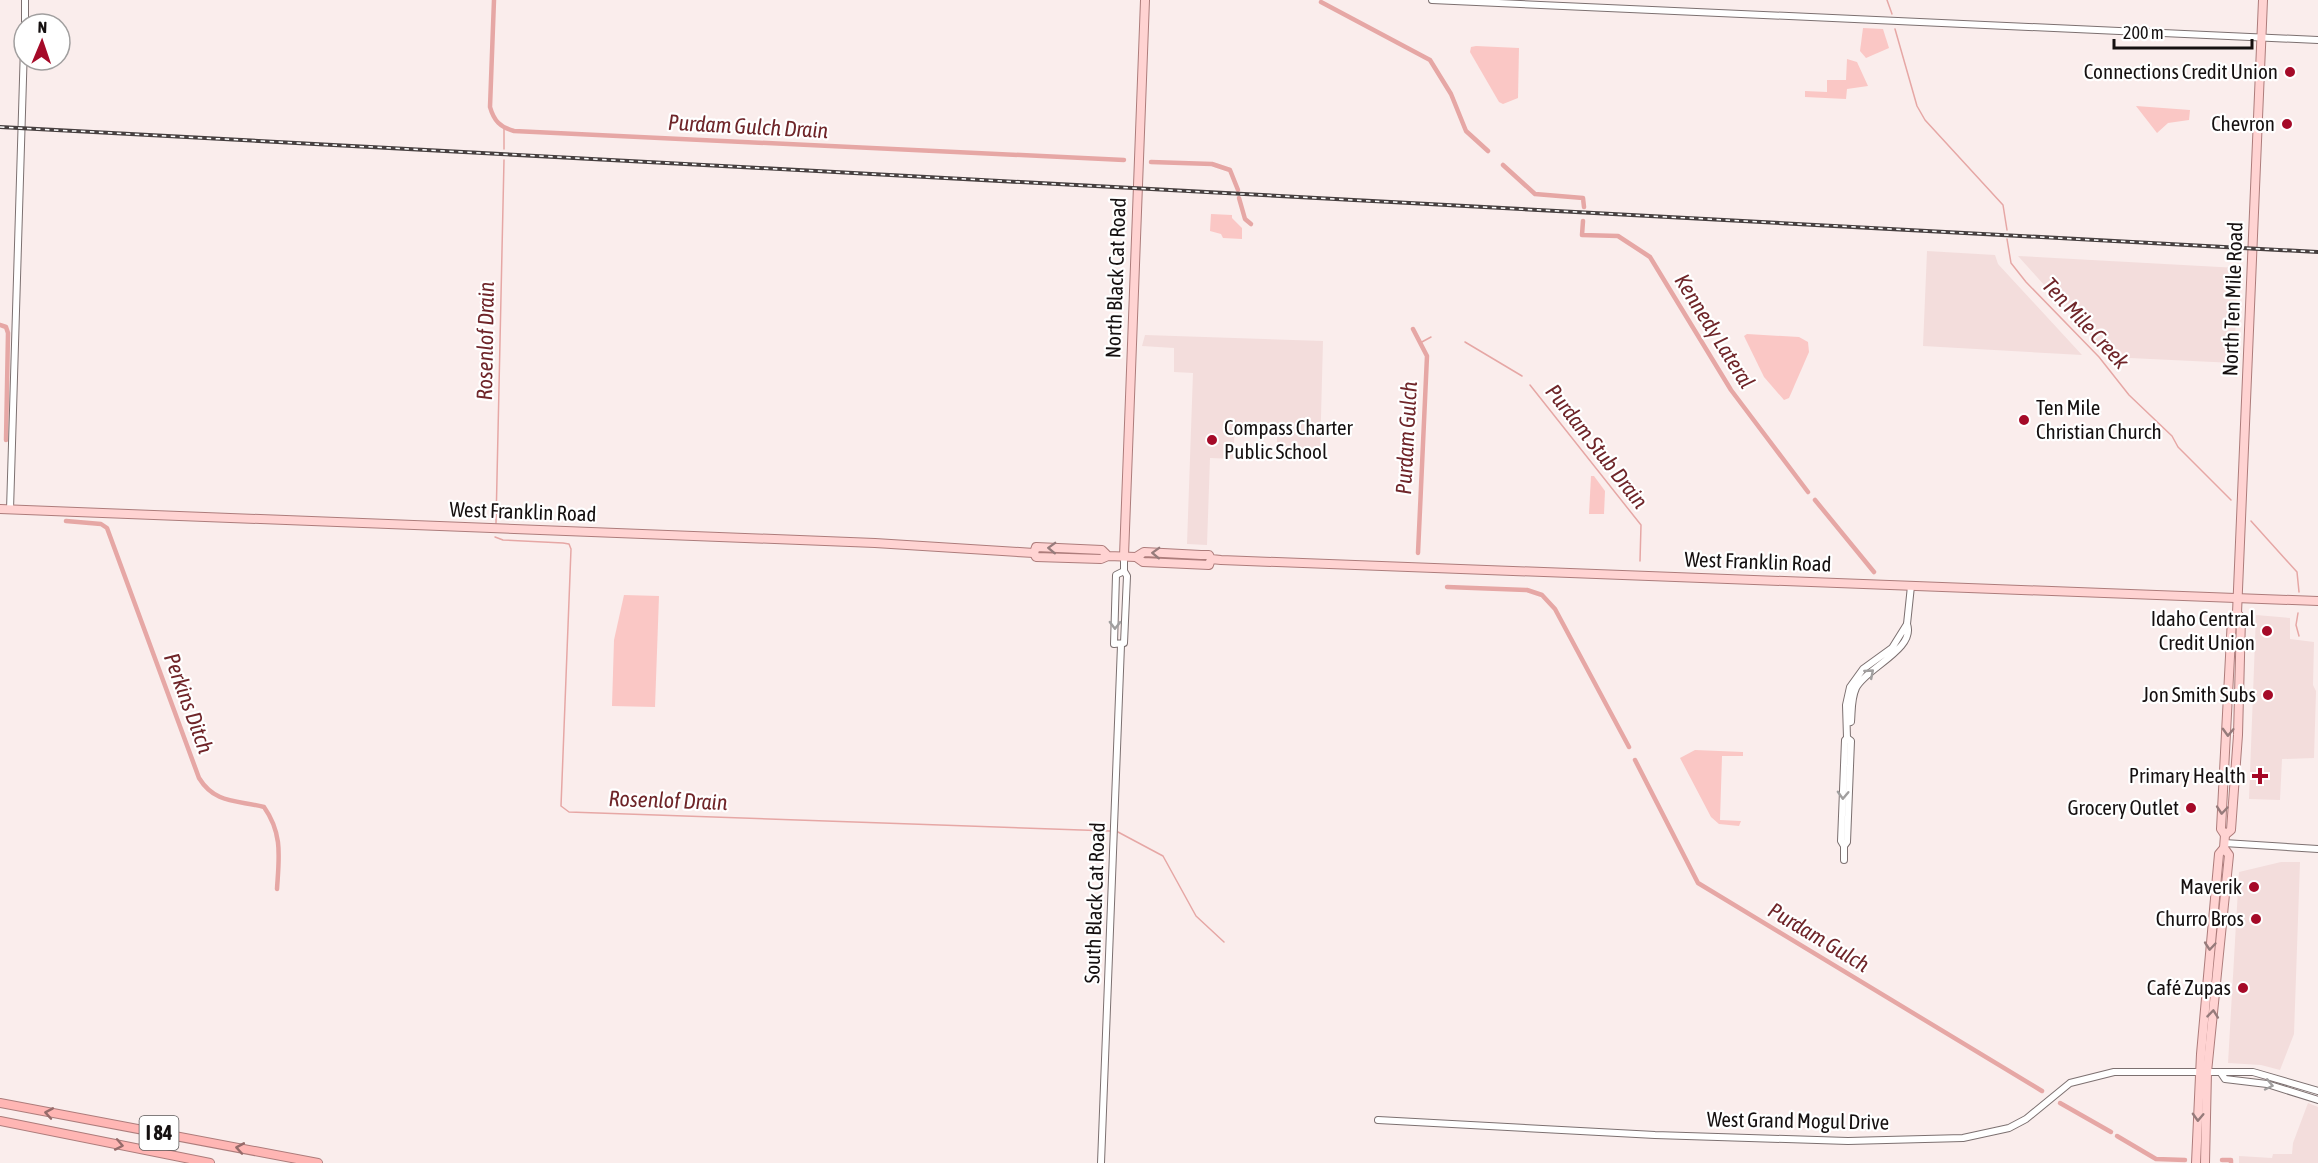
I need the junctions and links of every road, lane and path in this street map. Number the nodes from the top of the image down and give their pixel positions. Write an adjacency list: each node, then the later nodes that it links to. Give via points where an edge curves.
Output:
1 (1145, 0): 9 (main road, North Black Cat Road)
2 (1432, 0): 4 (street)
3 (2263, 0): 4 (main road, North Ten Mile Road)
4 (2262, 39): 5 (street); 12 (main road, North Ten Mile Road)
5 (2318, 40)
6 (23, 72): 8 (street)
7 (0, 509): 8 (main road, West Franklin Road)
8 (10, 510): 9 (main road, West Franklin Road, via 875,543 1034,553 1036,548 1102,550 1108,556)
9 (1124, 556): 10 (street, South Black Cat Road); 11 (main road, West Franklin Road, via 1136,557 1144,552 1209,555 1211,560)
10 (1124, 571): 16 (street, South Black Cat Road, via 1125,632); 16 (street, South Black Cat Road, one-way to 16, via 1116,575 1114,644)
11 (1911, 586): 12 (main road, West Franklin Road); 19 (street, via 1907,635 1896,652 1866,674 1856,689 1845,740 1841,841)
12 (2238, 600): 14 (main road, West Franklin Road); 17 (main road, North Ten Mile Road, via 2237,613 2232,618 2221,829)
13 (2318, 601): 14 (main road, West Franklin Road)
14 (2304, 603): 15 (main road, West Franklin Road)
15 (2318, 608)
16 (1121, 645): 29 (street, South Black Cat Road)
17 (2224, 842): 18 (street); 20 (main road, North Ten Mile Road, via 2229,855)
18 (2318, 849)
19 (1844, 860)
20 (2204, 1072): 21 (street, West Grand Mogul Drive); 25 (street, West Grand Mogul Drive, via 2133,1071 2091,1077 2070,1083 2009,1128 1963,1138 1848,1141); 30 (main road, one-way to 30); 31 (main road)
21 (2221, 1073): 22 (street, via 2227,1070 2260,1074); 23 (street, one-way to 23, via 2225,1079 2267,1084)
22 (2318, 1091)
23 (2318, 1100)
24 (0, 1103): 28 (highway, I 84, one-way to 24)
25 (1378, 1120)
26 (0, 1121): 27 (highway, I 84, one-way to 27)
27 (210, 1163)
28 (318, 1163)
29 (1101, 1163)
30 (2196, 1163)
31 (2205, 1163)

